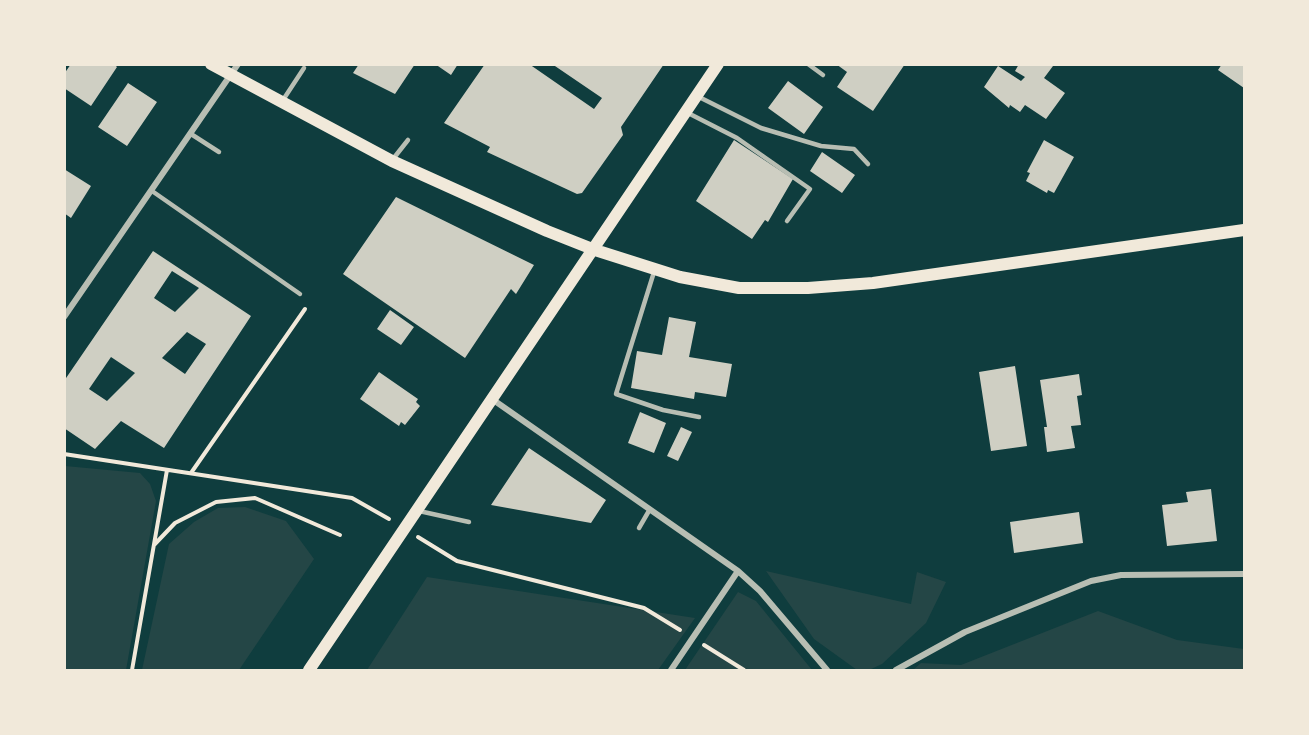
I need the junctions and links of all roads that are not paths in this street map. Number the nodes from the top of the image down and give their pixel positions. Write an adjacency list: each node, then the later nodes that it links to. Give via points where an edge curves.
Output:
1 (211, 64): 5 (main road)
2 (718, 64): 7 (main road)
3 (808, 64): 6 (lane)
4 (304, 68): 8 (lane)
5 (235, 70): 8 (main road); 10 (street)
6 (823, 75)
7 (697, 95): 9 (main road); 14 (lane, via 761,128 821,146 854,149)
8 (281, 103): 13 (main road)
9 (685, 112): 16 (lane, via 737,138 810,189); 18 (main road)
10 (191, 134): 12 (lane); 15 (street)
11 (408, 140): 13 (lane)
12 (219, 152)
13 (392, 161): 18 (main road)
14 (868, 164)
15 (152, 191): 20 (lane); 21 (street)
16 (787, 221)
17 (1245, 230): 19 (main road, via 873,283 808,288 739,288)
18 (594, 250): 19 (main road); 22 (main road)
19 (655, 269): 23 (lane, via 616,394)
20 (300, 294)
21 (64, 317)
22 (492, 399): 24 (street); 25 (main road)
23 (699, 417)
24 (651, 509): 27 (lane); 28 (street)
25 (416, 510): 26 (lane); 30 (main road)
26 (469, 522)
27 (639, 528)
28 (738, 571): 31 (street); 32 (street)
29 (1245, 574): 33 (street, via 1121,575 1091,581 965,632)
30 (309, 670)
31 (671, 670)
32 (827, 670)
33 (896, 670)

